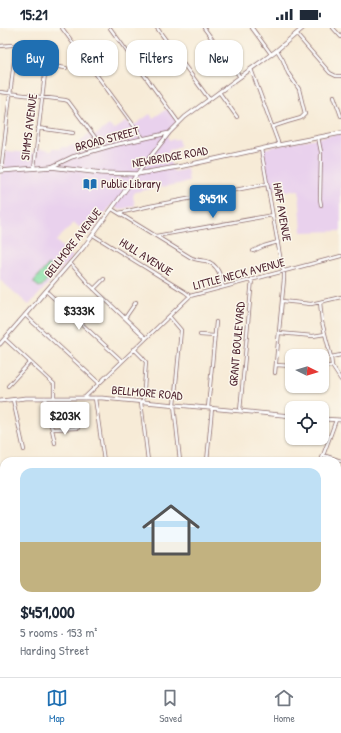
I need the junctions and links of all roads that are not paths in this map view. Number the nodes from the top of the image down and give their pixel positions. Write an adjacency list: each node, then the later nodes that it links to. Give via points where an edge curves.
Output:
1 (62, 28): 36 (street)
2 (110, 28): 29 (street)
3 (157, 28): 26 (street)
4 (204, 28): 20 (street)
5 (252, 28): 13 (street)
6 (301, 29): 8 (main road, BELLMORE AVENUE)
7 (334, 29): 9 (street)
8 (296, 34): 12 (main road, BELLMORE AVENUE); 19 (street, via 330,73)
9 (341, 37)
10 (12, 44): 11 (street)
11 (0, 46)
12 (277, 50): 13 (main road, BELLMORE AVENUE); 30 (street, via 299,90 305,114 301,118)
13 (271, 54): 16 (main road, BELLMORE AVENUE)
14 (59, 67): 15 (street)
15 (66, 68)
16 (251, 69): 20 (main road, BELLMORE AVENUE); 30 (street)
17 (12, 76): 23 (street)
18 (45, 76): 25 (street, SIMMS AVENUE)
19 (341, 76)
20 (240, 77): 22 (main road, BELLMORE AVENUE)
21 (0, 92): 23 (street)
22 (219, 92): 26 (main road, BELLMORE AVENUE); 27 (street)
23 (10, 93): 25 (street); 42 (street)
24 (334, 96): 28 (street)
25 (42, 97): 31 (street, SIMMS AVENUE); 38 (street, via 68,101)
26 (209, 99): 29 (main road, BELLMORE AVENUE)
27 (237, 116)
28 (341, 116)
29 (179, 123): 33 (main road, BELLMORE AVENUE)
30 (272, 127): 37 (street)
31 (38, 128): 32 (street); 41 (street, SIMMS AVENUE)
32 (73, 133)
33 (169, 133): 36 (main road, BROAD STREET); 43 (main road, BELLMORE AVENUE)
34 (341, 133): 35 (main road, NEWBRIDGE ROAD)
35 (318, 137): 37 (main road, NEWBRIDGE ROAD); 45 (street, via 321,152)
36 (143, 138): 38 (main road, BROAD STREET)
37 (279, 145): 39 (main road, NEWBRIDGE ROAD)
38 (103, 148): 40 (main road, BROAD STREET)
39 (261, 149): 43 (main road, NEWBRIDGE ROAD); 44 (street, HAFF AVENUE)
40 (51, 166): 41 (main road, NEWBRIDGE ROAD); 43 (main road, NEWBRIDGE ROAD, via 102,173)
41 (34, 168): 42 (main road, NEWBRIDGE ROAD)
42 (0, 171)
43 (137, 174): 46 (main road, BELLMORE AVENUE)
44 (268, 184): 47 (street); 48 (street, HAFF AVENUE)
45 (321, 205)
46 (112, 209): 47 (street); 49 (main road, BELLMORE AVENUE)
47 (118, 213): 50 (street)
48 (273, 216): 50 (street); 51 (street, HAFF AVENUE)
49 (93, 235): 54 (main road, BELLMORE AVENUE); 61 (street, HULL AVENUE)
50 (156, 236): 58 (street, via 190,257 214,265)
51 (278, 242): 52 (street); 55 (street, HAFF AVENUE)
52 (253, 251)
53 (341, 256): 55 (street, LITTLE NECK AVENUE)
54 (70, 263): 59 (street); 60 (main road, BELLMORE AVENUE)
55 (284, 271): 57 (street, LITTLE NECK AVENUE); 63 (street, HAFF AVENUE)
56 (104, 279): 59 (street)
57 (252, 279): 58 (street, LITTLE NECK AVENUE); 99 (street, GRANT BOULEVARD)
58 (223, 287): 61 (street, LITTLE NECK AVENUE)
59 (94, 289): 68 (street)
60 (46, 291): 66 (main road, BELLMORE AVENUE); 80 (street)
61 (190, 296): 67 (street, LITTLE NECK AVENUE)
62 (341, 297): 65 (street)
63 (282, 301): 65 (street, via 311,304); 70 (street, HAFF AVENUE)
64 (136, 302): 68 (street)
65 (320, 302): 71 (street)
66 (25, 315): 75 (main road, BELLMORE AVENUE); 88 (street)
67 (169, 316): 74 (street, LITTLE NECK AVENUE); 97 (street, via 181,330)
68 (125, 318): 74 (street)
69 (216, 322): 73 (street)
70 (279, 333): 71 (street, via 313,336); 82 (street, HAFF AVENUE)
71 (325, 334): 79 (street)
72 (200, 335): 73 (street)
73 (215, 336): 98 (street)
74 (146, 338): 77 (street, LITTLE NECK AVENUE)
75 (4, 339): 76 (main road, BELLMORE AVENUE); 81 (street)
76 (0, 344)
77 (134, 349): 80 (street, LITTLE NECK AVENUE); 96 (street, via 146,362)
78 (341, 354): 79 (street)
79 (331, 357): 85 (street)
80 (122, 361): 88 (street, LITTLE NECK AVENUE)
81 (30, 362): 89 (street); 91 (street, via 54,384)
82 (276, 365): 83 (street); 86 (street, HAFF AVENUE)
83 (285, 366)
84 (329, 366): 85 (street)
85 (332, 366): 87 (street)
86 (275, 373)
87 (341, 380)
88 (99, 383): 92 (street, LITTLE NECK AVENUE)
89 (8, 386)
90 (45, 398): 91 (main road, BELLMORE ROAD); 94 (main road, BELLMORE ROAD); 105 (street)
91 (54, 398): 92 (main road, BELLMORE ROAD)
92 (84, 398): 93 (main road, BELLMORE ROAD)
93 (95, 398): 96 (main road, BELLMORE ROAD); 109 (street)
94 (13, 400): 95 (main road, BELLMORE ROAD); 107 (street)
95 (0, 402)
96 (142, 402): 97 (main road, BELLMORE ROAD); 110 (street)
97 (174, 405): 98 (main road, BELLMORE ROAD); 111 (street)
98 (210, 408): 99 (main road, BELLMORE ROAD); 112 (street)
99 (240, 411): 100 (main road, BELLMORE ROAD)
100 (285, 415)
101 (329, 420): 102 (main road)
102 (336, 420): 103 (main road); 108 (street)
103 (341, 420)
104 (78, 428): 105 (street)
105 (52, 430): 106 (street)
106 (55, 443)
107 (24, 450)
108 (323, 455): 113 (street)
109 (103, 457)
110 (148, 457)
111 (180, 457)
112 (207, 457)
113 (329, 457)
114 (149, 677): 115 (street)
115 (158, 677)

